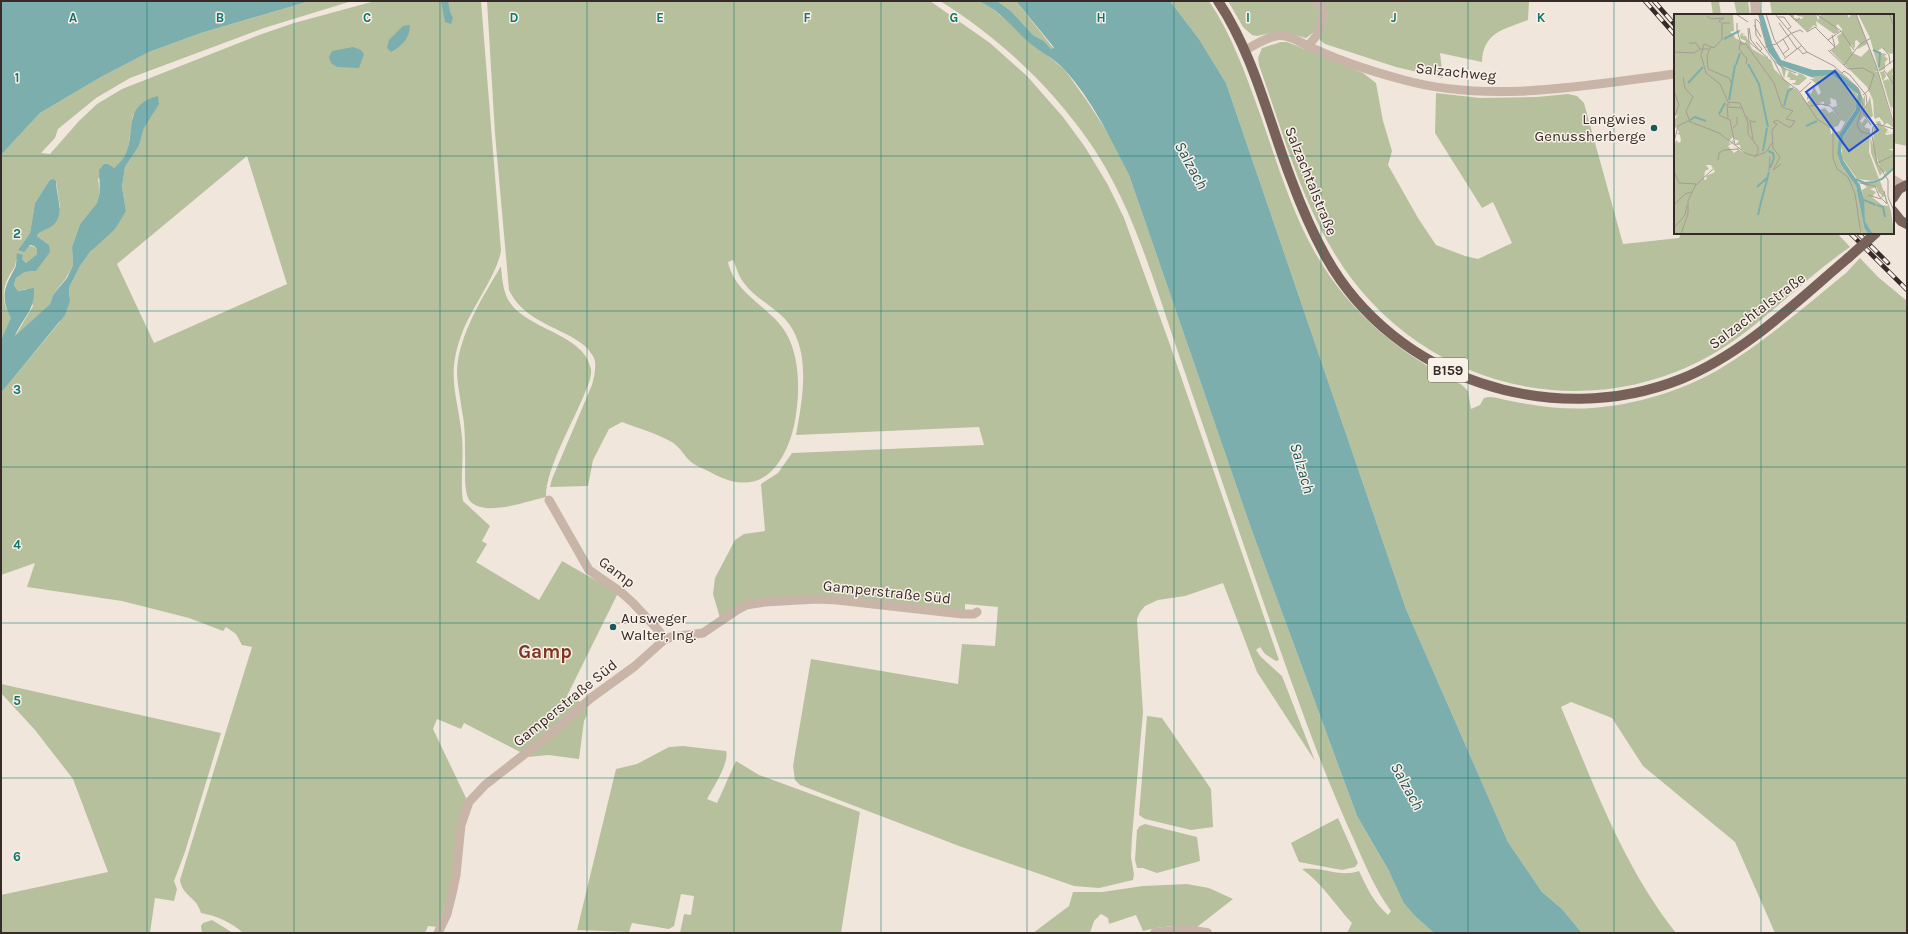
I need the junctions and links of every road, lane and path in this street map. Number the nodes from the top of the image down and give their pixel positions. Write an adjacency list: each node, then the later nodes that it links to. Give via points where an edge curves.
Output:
1 (1218, 1): 6 (main road, Salzachtalstraße / B159)
2 (1316, 1): 5 (street, via 1324,12 1317,35)
3 (1755, 1): 4 (street)
4 (1756, 14)
5 (1308, 46): 6 (street, Salzachweg, via 1294,39 1276,35); 7 (street, Salzachweg, via 1358,67 1398,79 1457,90 1538,91)
6 (1246, 50): 13 (main road, Salzachtalstraße / B159, bridge, via 1291,180 1308,222 1337,275 1364,308 1402,342 1442,367 1476,382 1519,394 1564,400 1619,396 1683,378 1714,363 1740,346)
7 (1674, 74)
8 (1894, 180): 9 (street)
9 (1905, 185): 10 (main road)
10 (1894, 196)
11 (1894, 213): 12 (main road)
12 (1900, 223)
13 (1875, 234)
14 (550, 500): 16 (street, Gamp, via 589,570 633,603)
15 (977, 612): 16 (street, Gamperstraße Süd, via 962,614 817,599 765,602 746,605 703,633)
16 (664, 640): 17 (street, Gamperstraße Süd, via 485,785 469,802 461,825 452,894 447,914)
17 (438, 933)
18 (1155, 933): 19 (street, via 1184,930)
19 (1207, 933)

